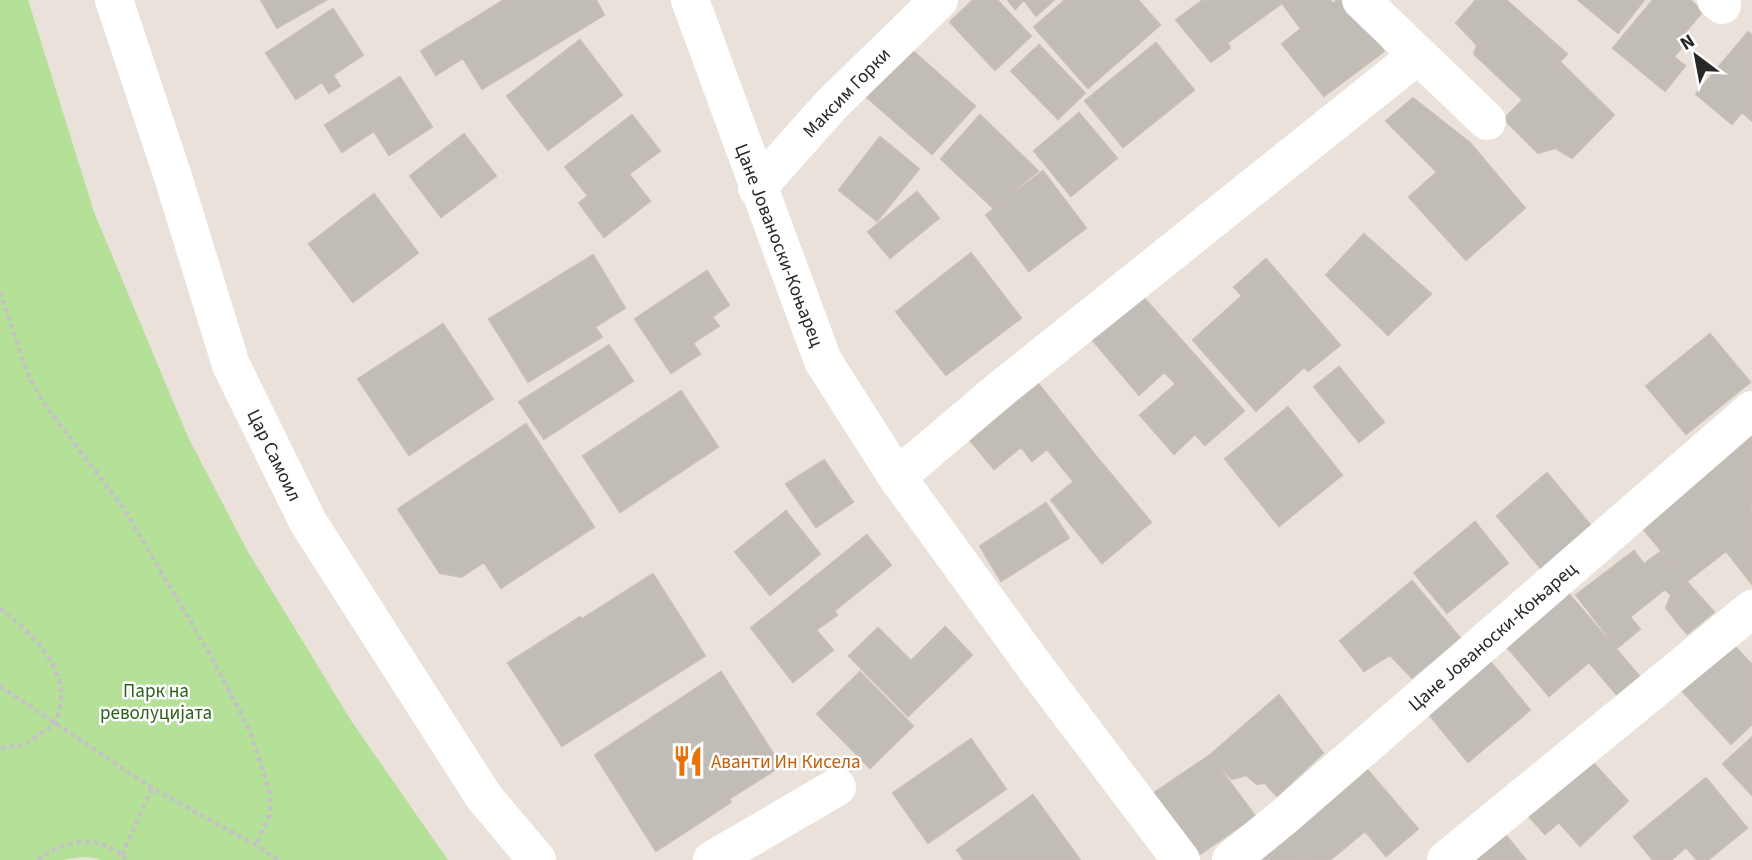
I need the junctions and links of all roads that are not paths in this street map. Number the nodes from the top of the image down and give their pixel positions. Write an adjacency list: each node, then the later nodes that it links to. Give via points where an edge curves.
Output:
1 (114, 0): 12 (street, Цар Самоил, via 231,365 296,498 484,797)
2 (690, 0): 7 (street, Цане Јованоски-Коњарец)
3 (939, 0): 7 (street, Максим Горки, via 832,104)
4 (1361, 0): 5 (street)
5 (1418, 55): 6 (street); 9 (street)
6 (1487, 121)
7 (757, 188): 9 (street, Цане Јованоски-Коњарец, via 823,361)
8 (1752, 410): 15 (street, Цане Јованоски-Коњарец)
9 (897, 477): 14 (street, Цане Јованоски-Коњарец)
10 (1752, 609): 16 (street)
11 (837, 787): 13 (street)
12 (537, 860)
13 (712, 860)
14 (1181, 860)
15 (1231, 860)
16 (1446, 860)

